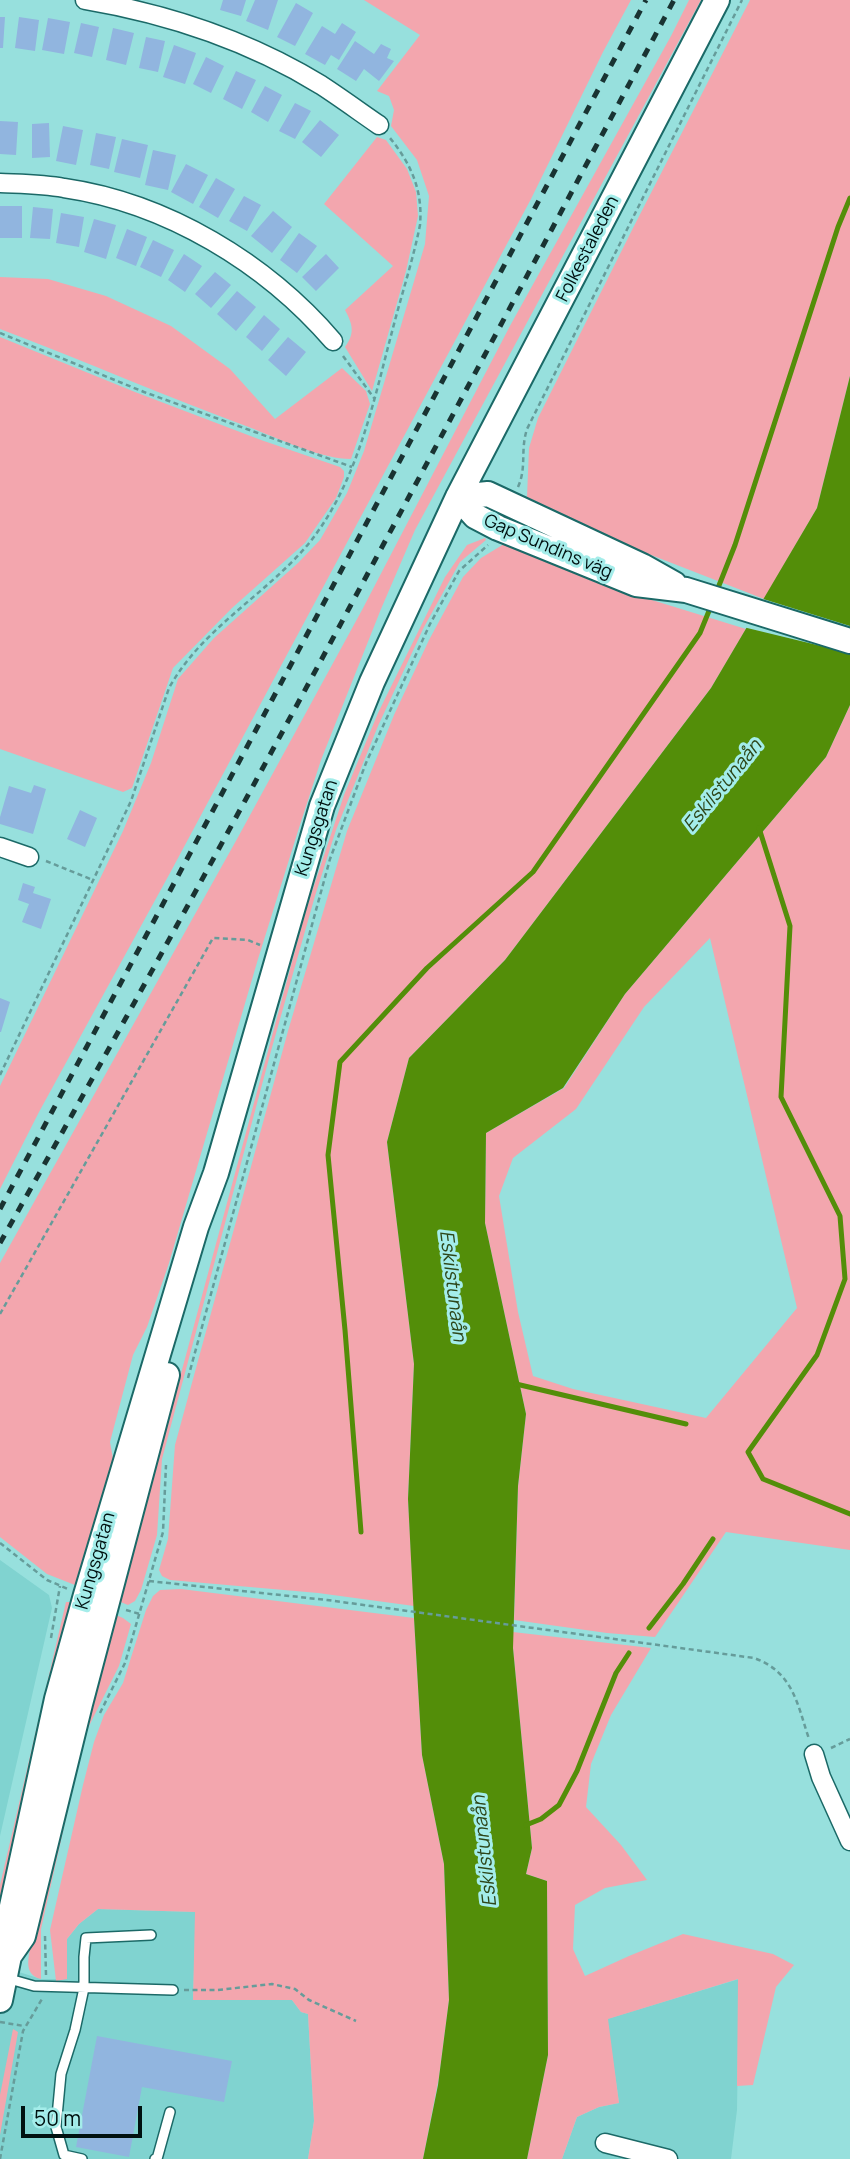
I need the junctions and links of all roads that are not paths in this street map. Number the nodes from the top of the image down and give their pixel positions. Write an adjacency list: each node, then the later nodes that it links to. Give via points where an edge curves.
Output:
1 (85, 0): 3 (street, via 178,20 228,39 320,85)
2 (717, 0): 6 (main road, Folkestaleden)
3 (379, 125)
4 (0, 183): 5 (street, via 65,188 120,200 205,237 265,275)
5 (333, 341)
6 (458, 497): 7 (main road, Gap Sundins väg, via 488,494 695,593); 13 (main road, Kungsgatan, via 372,682 322,806 216,1173 206,1229 23,1936)
7 (850, 641)
8 (0, 847): 9 (street)
9 (29, 857)
10 (814, 1755): 11 (street)
11 (850, 1841)
12 (152, 1935): 14 (lane, via 86,1938)
13 (3, 1978): 14 (lane, via 34,1986)
14 (84, 1988): 15 (lane); 18 (lane, via 61,2074 56,2127 64,2155)
15 (173, 1990)
16 (170, 2112): 19 (lane)
17 (605, 2143): 20 (street)
18 (82, 2159)
19 (155, 2159)
20 (668, 2159)

